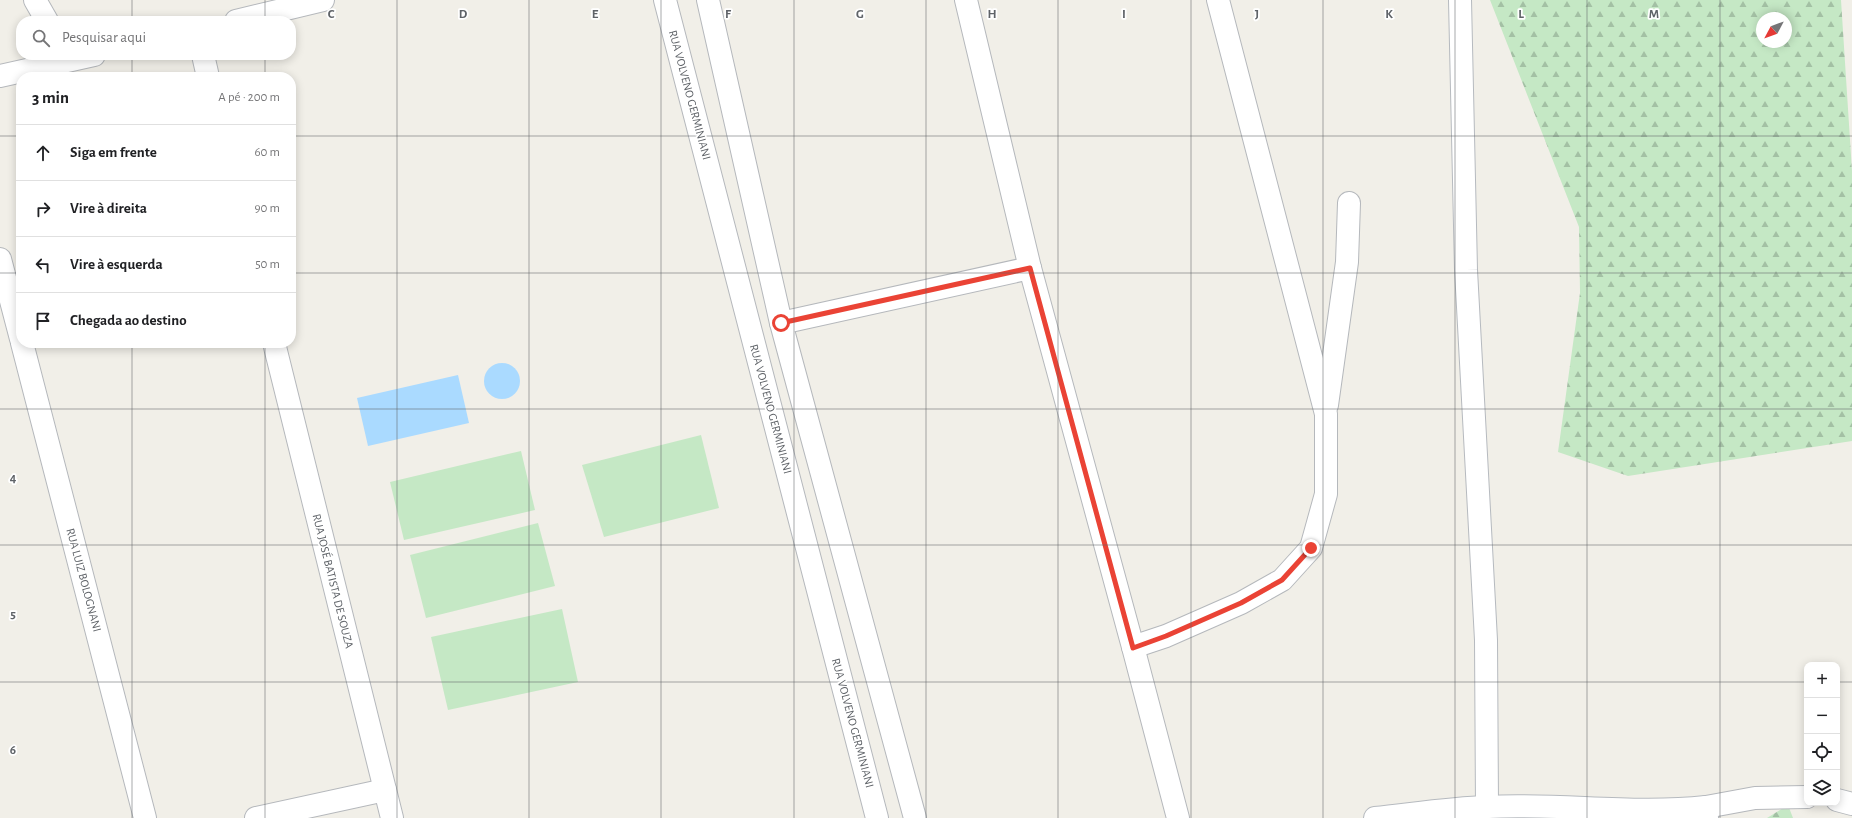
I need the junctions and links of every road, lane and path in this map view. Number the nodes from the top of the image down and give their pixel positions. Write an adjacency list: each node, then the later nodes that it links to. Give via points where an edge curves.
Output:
1 (35, 0): 9 (street)
2 (323, 0): 8 (street)
3 (665, 0): 35 (street, RUA VOLVENO GERMINIANI)
4 (708, 0): 19 (street)
5 (966, 0): 17 (street)
6 (1218, 0): 22 (street)
7 (1460, 0): 28 (street, via 1466,270 1486,640)
8 (273, 6): 10 (street)
9 (44, 16)
10 (248, 16)
11 (61, 60): 14 (street)
12 (204, 60): 13 (street)
13 (207, 72)
14 (0, 76)
15 (1349, 203): 22 (street, via 1347,262)
16 (0, 259): 18 (street)
17 (1030, 268): 19 (street); 23 (street)
18 (16, 321)
19 (781, 323): 36 (street)
20 (23, 348): 32 (street, RUA LUIZ BOLOGNANI)
21 (275, 348): 24 (street, RUA JOSÉ BATISTA DE SOUZA)
22 (1326, 414): 23 (street, via 1326,494 1311,548 1282,580 1241,603)
23 (1133, 648): 37 (street)
24 (384, 790): 33 (street); 34 (street, RUA JOSÉ BATISTA DE SOUZA)
25 (1804, 797): 29 (street, via 1755,798)
26 (1840, 801): 27 (street)
27 (1852, 804)
28 (1487, 812): 30 (street); 38 (street)
29 (1706, 812): 31 (street)
30 (1618, 814): 31 (street)
31 (1677, 814)
32 (146, 818)
33 (256, 818)
34 (392, 818)
35 (877, 818)
36 (915, 818)
37 (1178, 818)
38 (1375, 818)

